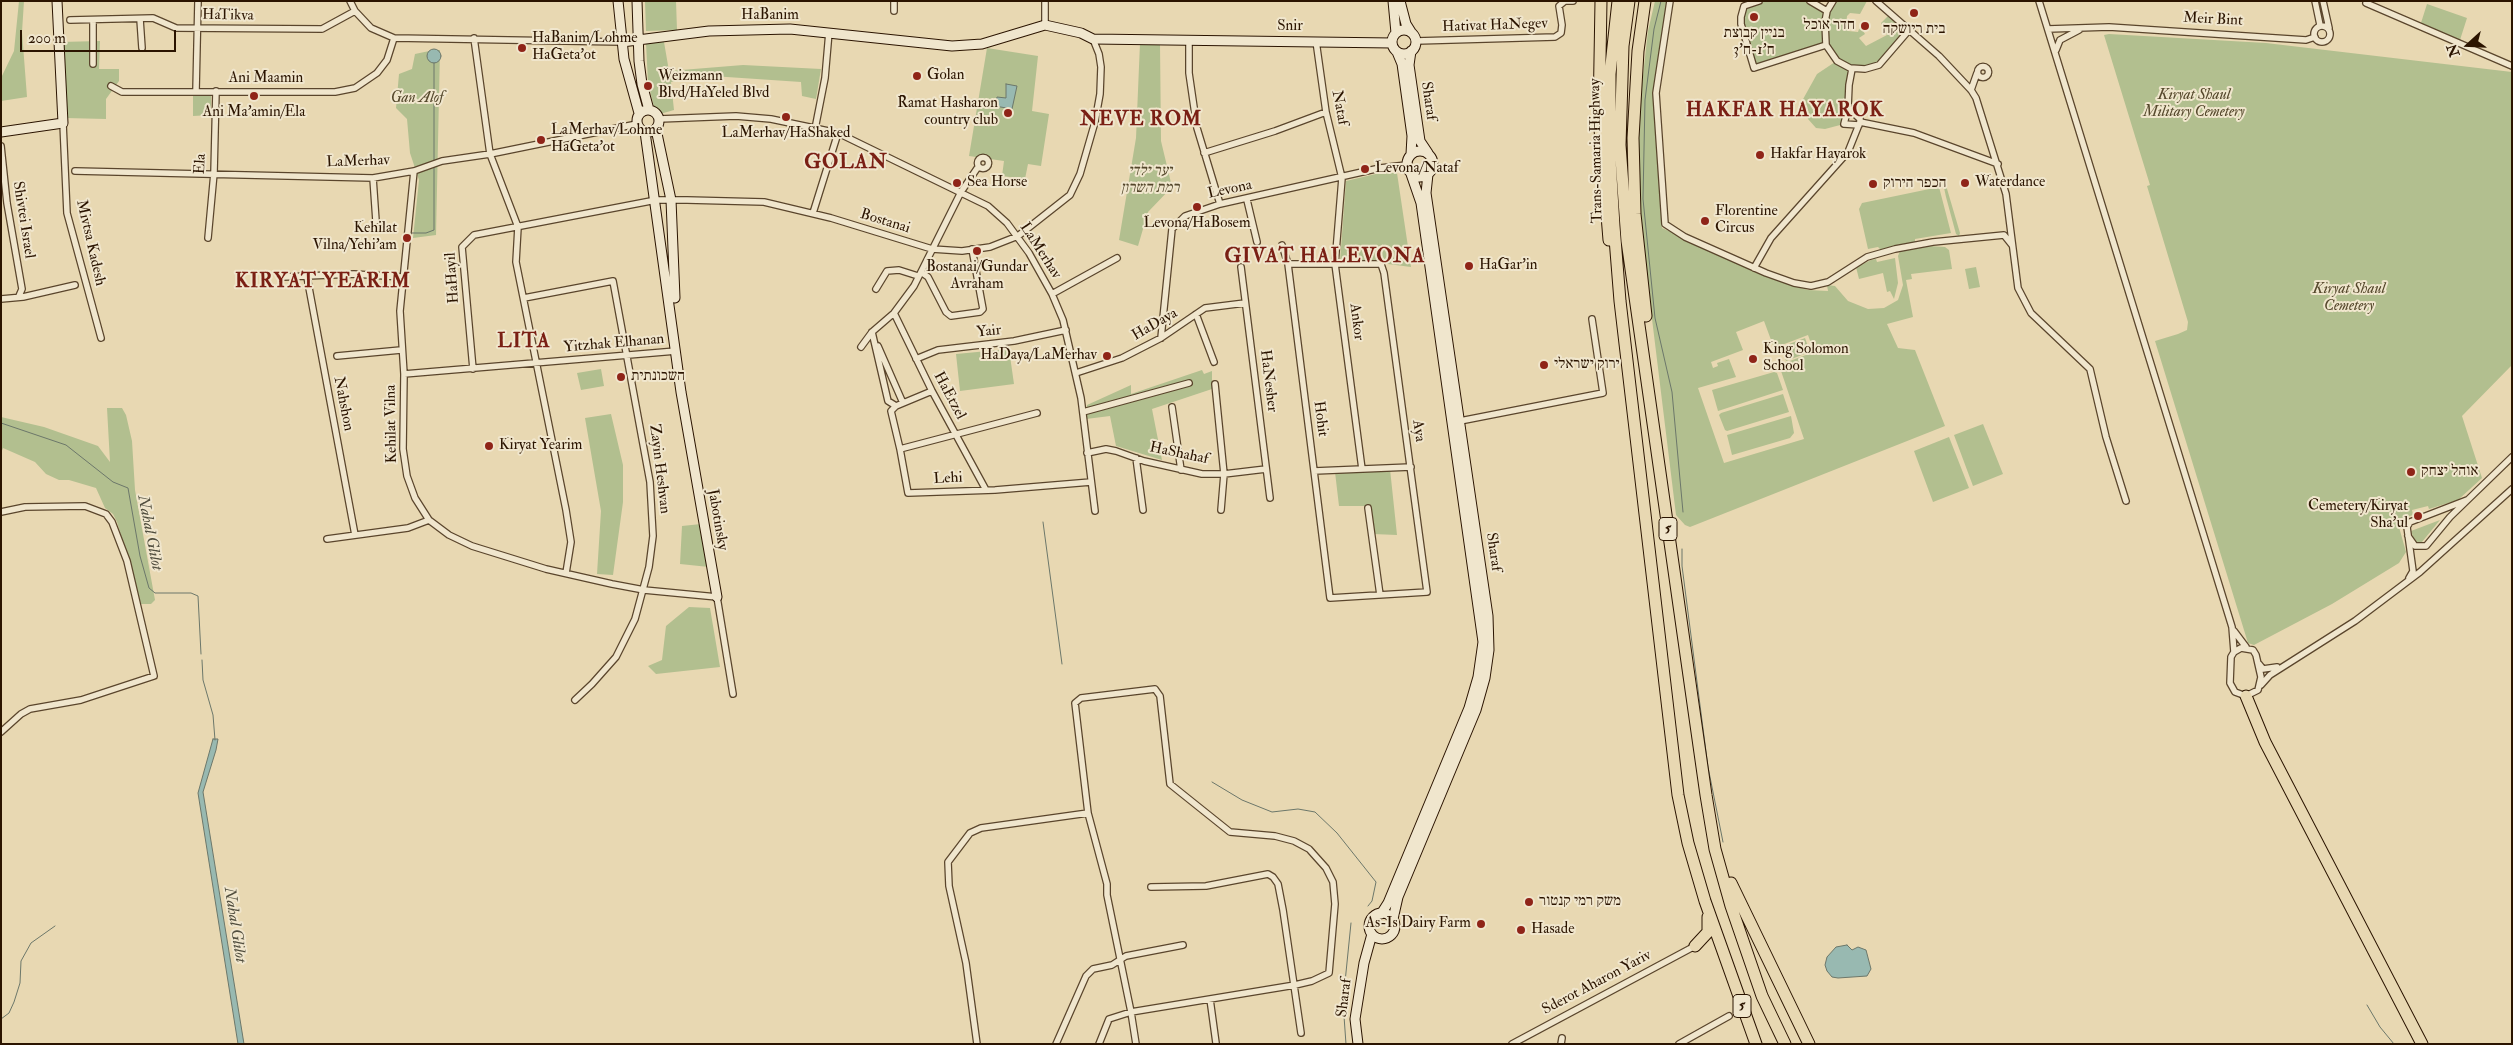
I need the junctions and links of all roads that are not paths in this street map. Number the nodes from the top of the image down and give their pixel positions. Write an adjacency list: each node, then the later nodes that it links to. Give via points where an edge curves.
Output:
1 (57, 1): 68 (street)
2 (198, 1): 32 (street)
3 (350, 1): 24 (street, HaBanim)
4 (618, 1): 48 (street)
5 (637, 1): 43 (street)
6 (894, 1): 25 (street)
7 (1045, 1): 30 (street)
8 (1393, 1): 39 (street)
9 (1400, 1): 38 (street)
10 (1573, 1): 47 (street, Hativat HaNegev, via 1565,1 1560,6 1561,33 1556,37)
11 (1601, 1): 122 (highway, via 1598,117 1606,227)
12 (1618, 1): 122 (highway, Trans-Samaria Highway / 5, via 1610,74 1610,159)
13 (1629, 1): 165 (highway, 5, via 1620,145 1628,241)
14 (1645, 1): 165 (highway, via 1638,51 1633,138 1635,214)
15 (1670, 1): 111 (street, via 1656,93 1665,224 1684,237)
16 (1759, 1): 50 (street, via 1744,6 1741,18 1754,68)
17 (1810, 1): 26 (street)
18 (1833, 1): 26 (street)
19 (1876, 1): 34 (street)
20 (2039, 1): 35 (street)
21 (2315, 1): 31 (street)
22 (2323, 1): 36 (street)
23 (2366, 3): 56 (street)
24 (355, 11): 32 (street, HaTikva, via 322,29); 41 (street, HaBanim, via 371,28)
25 (894, 11)
26 (1827, 11): 50 (street, via 1824,27)
27 (140, 19): 29 (street, HaTikva); 32 (street, HaTikva, via 161,20 176,28); 51 (street)
28 (70, 20): 29 (street, HaTikva)
29 (93, 20): 55 (street)
30 (1045, 25): 37 (street, HaBanim, via 982,44 952,46); 44 (street, HaBanim)
31 (2320, 26): 36 (street); 40 (street)
32 (197, 28): 62 (street)
33 (2086, 28): 35 (street, Meir Bint); 40 (street, Meir Bint, via 2306,40); 54 (street, via 2064,36)
34 (1910, 29): 57 (street, via 1879,65); 60 (street)
35 (2048, 29): 54 (street)
36 (2330, 30): 40 (street, via 2326,41 2318,41)
37 (829, 32): 43 (street, HaBanim, via 743,30); 72 (street, via 825,78)
38 (1411, 32): 39 (street); 47 (street)
39 (1396, 33): 49 (street)
40 (2314, 37)
41 (394, 38): 42 (street, HaBanim); 61 (street, Ani Maamin, via 384,66 355,88 335,92)
42 (474, 38): 48 (street, HaBanim); 79 (street)
43 (639, 39): 48 (street, HaBanim); 64 (street, via 642,84)
44 (1093, 39): 45 (street, HaBanim); 100 (street, Bostanai, via 1101,67 1100,94 1096,122 1080,174 1070,195)
45 (1189, 41): 46 (street, Snir); 77 (street, via 1192,103)
46 (1316, 41): 49 (street, Snir); 65 (street, Nataf)
47 (1416, 41): 52 (street)
48 (622, 42): 66 (street, via 628,78)
49 (1392, 43): 53 (street)
50 (1826, 45): 57 (street, via 1837,61)
51 (142, 48)
52 (1411, 51): 53 (street); 78 (street, Sharaf, via 1409,65 1420,141)
53 (1397, 52): 80 (street, Sharaf, via 1402,64)
54 (2055, 53): 184 (street)
55 (93, 64)
56 (2512, 66)
57 (1852, 69): 63 (street)
58 (1980, 75): 60 (street)
59 (111, 86): 62 (street, Ani Maamin, via 122,92)
60 (1971, 90): 81 (street)
61 (216, 91): 62 (street, Ani Maamin); 86 (street, Ela)
62 (196, 92)
63 (1848, 108): 70 (street, via 1860,118); 70 (street, via 1844,124)
64 (649, 110): 66 (street); 67 (street)
65 (1326, 112): 77 (street); 90 (street, Nataf)
66 (640, 113): 69 (street)
67 (659, 119): 71 (street); 72 (street, LaMerhav, via 736,116)
68 (62, 123): 73 (street); 129 (street, Mivtsa Kadesh, via 67,213)
69 (637, 124): 74 (street); 79 (street, LaMerhav)
70 (1860, 124): 81 (street, via 1914,133); 111 (street, via 1848,152 1771,238)
71 (656, 129): 74 (street); 93 (street, Jabotinsky)
72 (815, 129): 75 (street, LaMerhav)
73 (1, 132)
74 (645, 132): 92 (street, Jabotinsky)
75 (838, 134): 91 (street, LaMerhav); 97 (street)
76 (1, 146): 95 (street, Shivtei Israel)
77 (1204, 152): 96 (street)
78 (1428, 153): 80 (street, via 1421,150); 88 (street, via 1433,164)
79 (490, 154): 85 (street, LaMerhav, via 442,161); 99 (street)
80 (1411, 154): 82 (street)
81 (1998, 164): 104 (street, via 2006,194)
82 (1406, 165): 87 (street); 90 (street, Levona)
83 (978, 167): 91 (street)
84 (75, 171): 86 (street, LaMerhav)
85 (414, 171): 89 (street, LaMerhav); 115 (street, Kehilat Vilna)
86 (214, 173): 89 (street, LaMerhav); 101 (street, Ela)
87 (1411, 174): 88 (street, via 1418,177); 197 (street, Sharaf, via 1421,203 1482,642 1478,677 1469,708)
88 (1428, 174): 150 (street, Sharaf, via 1426,194)
89 (373, 178): 98 (street)
90 (1342, 178): 94 (street, Levona); 109 (street, Ankor)
91 (961, 192): 100 (street, LaMerhav, via 988,206); 105 (street)
92 (656, 200): 93 (street, Bostanai); 99 (street, Bostanai); 133 (street, Jabotinsky)
93 (671, 200): 97 (street, Bostanai, via 764,202); 133 (street, Jabotinsky)
94 (1247, 200): 96 (street, Levona); 102 (street)
95 (4, 204): 119 (street, Shivtei Israel, via 22,290)
96 (1220, 204): 130 (street, Levona, via 1185,216 1172,229)
97 (813, 213): 105 (street, Bostanai)
98 (376, 221)
99 (518, 227): 120 (street, via 516,262); 139 (street, HaHayil, via 474,235 462,247)
100 (1018, 236): 106 (street, Bostanai, via 990,247); 118 (street, LaMerhav)
101 (208, 238)
102 (1257, 242)
103 (1282, 245): 108 (street, Hohit)
104 (2012, 245): 111 (street, via 2004,235 1933,242 1867,257 1818,285 1794,283); 167 (street, via 2018,288 2026,306 2090,369 2106,437)
105 (932, 249): 106 (street, Bostanai); 112 (street)
106 (972, 249): 112 (street, via 983,309 980,312 951,316 928,277)
107 (1117, 258): 118 (street)
108 (1288, 264): 109 (street); 160 (street, Hohit)
109 (1336, 264): 156 (street, Aya, via 1381,264); 158 (street, Ankor)
110 (1241, 267): 123 (street, HaNesher)
111 (1754, 268)
112 (920, 274): 117 (street, via 887,271); 124 (street)
113 (307, 276): 114 (street); 115 (street); 176 (street, Nahshon)
114 (283, 277)
115 (402, 277): 132 (street, Kehilat Vilna)
116 (74, 285): 119 (street)
117 (876, 289)
118 (1052, 294): 127 (street, LaMerhav)
119 (19, 296): 121 (street)
120 (524, 298): 134 (street, Zayin Heshvan, via 613,281); 138 (street)
121 (1, 299)
122 (1620, 301): 196 (highway, 5, via 1678,795 1688,843)
123 (1246, 303): 125 (street, HaDaya, via 1214,305); 157 (street, HaNesher)
124 (894, 313): 128 (street); 136 (street, HaEtzel)
125 (1196, 314): 130 (street, HaDaya); 137 (street)
126 (1592, 319): 150 (street, via 1603,393)
127 (1066, 330): 136 (street, Yair, via 1008,342 938,350); 140 (street, LaMerhav)
128 (872, 332): 131 (street); 145 (street); 146 (street, via 888,400)
129 (101, 338)
130 (1162, 338): 140 (street, HaDaya, via 1122,358)
131 (861, 346)
132 (401, 350): 135 (street); 141 (street, Kehilat Vilna)
133 (676, 351): 134 (street, Yitzhak Elhanan); 183 (street, Jabotinsky)
134 (628, 354): 138 (street, Yitzhak Elhanan); 181 (street, Zayin Heshvan, via 653,507 653,536)
135 (337, 356)
136 (916, 359): 144 (street, HaEtzel)
137 (1214, 362)
138 (537, 363): 139 (street, Yitzhak Elhanan); 180 (street, via 568,518 571,542)
139 (473, 369): 141 (street, Yitzhak Elhanan)
140 (1076, 373): 148 (street, LaMerhav)
141 (404, 374): 174 (street, Kehilat Vilna, via 403,449 407,476 415,498)
142 (1189, 383): 148 (street)
143 (1215, 384): 161 (street)
144 (932, 391): 145 (street); 151 (street, HaEtzel)
145 (903, 403): 146 (street)
146 (896, 406): 152 (street, via 891,411)
147 (1172, 407): 159 (street)
148 (1083, 412): 153 (street, LaMerhav)
149 (1037, 413): 151 (street)
150 (1460, 421): 198 (street, Sharaf, via 1488,616 1488,658 1476,710 1398,897)
151 (955, 434): 152 (street); 164 (street, HaEtzel)
152 (900, 449): 164 (street, Lehi, via 908,494)
153 (1088, 453): 155 (street, HaShahaf, via 1106,449); 162 (street, LaMerhav)
154 (2512, 457): 168 (street)
155 (1136, 458): 159 (street, HaShahaf); 170 (street)
156 (1411, 467): 158 (street); 182 (street, Aya, via 1427,592)
157 (1266, 469): 161 (street, HaShahaf); 166 (street, HaNesher)
158 (1362, 469): 160 (street)
159 (1181, 470): 161 (street, HaShahaf)
160 (1314, 470): 182 (street, Hohit, via 1330,598)
161 (1224, 474): 171 (street)
162 (1091, 482): 164 (street, Lehi); 172 (street, LaMerhav)
163 (2512, 489): 179 (street)
164 (986, 490)
165 (1664, 497): 193 (highway, 5)
166 (1270, 498)
167 (2126, 500)
168 (2467, 500): 175 (street, via 2410,522); 175 (street, via 2426,546 2415,546)
169 (1368, 508): 182 (street)
170 (1143, 510)
171 (1221, 510)
172 (1095, 511)
173 (1, 512): 192 (street, via 25,507 92,506 106,514 126,561 153,674 81,700 30,709)
174 (429, 520): 176 (street, via 408,528); 180 (street, Kehilat Vilna, via 472,546)
175 (2406, 534): 178 (street)
176 (354, 535): 177 (street)
177 (327, 539)
178 (2413, 571): 179 (street); 187 (street, via 2410,578 2274,669 2263,669)
179 (2420, 572): 188 (street, via 2355,620 2270,674)
180 (566, 574): 181 (street, Kehilat Vilna)
181 (644, 590): 183 (street, Kehilat Vilna); 191 (street, Zayin Heshvan, via 635,619 616,657)
182 (1380, 595)
183 (717, 597): 189 (street, Jabotinsky)
184 (2232, 627): 185 (street); 186 (street)
185 (2249, 649): 186 (street, via 2241,648); 187 (street, via 2256,655)
186 (2234, 652): 190 (street, via 2230,683 2235,692)
187 (2258, 664): 188 (street)
188 (2261, 685): 190 (street, via 2256,693)
189 (733, 694)
190 (2246, 696): 224 (highway, via 2265,742)
191 (575, 700)
192 (1, 732)
193 (1706, 795): 222 (highway, 5, via 1715,849 1731,906 1762,996); 223 (highway, via 1732,888)
194 (1088, 813): 204 (street, via 1107,884); 206 (street, via 1075,703 1081,698 1155,688 1160,696 1170,784 1230,832 1275,836 1309,849 1326,868 1333,882 1335,904 1329,973); 214 (street, via 981,828 970,833 948,862 949,886 966,962)
195 (1151, 887): 206 (street, via 1206,886 1268,874 1273,876 1278,884)
196 (1706, 901): 202 (highway, via 1708,932); 205 (highway, 5)
197 (1381, 914): 198 (street); 199 (street, via 1370,921)
198 (1393, 919): 200 (street, via 1394,931)
199 (1372, 934): 200 (street); 203 (street, Sharaf)
200 (1383, 939): 203 (street)
201 (1183, 945): 204 (street, via 1126,956)
202 (1695, 946): 205 (highway, via 1713,942); 211 (street, Sderot Aharon Yariv)
203 (1366, 955): 218 (street, Sharaf, via 1354,1019)
204 (1120, 960): 208 (street); 212 (street, via 1093,969 1086,976)
205 (1725, 960): 221 (highway, 5)
206 (1296, 985): 207 (street); 210 (street)
207 (1210, 999): 208 (street); 213 (street)
208 (1131, 1012): 216 (street, via 1109,1018); 217 (street)
209 (1729, 1016): 220 (street)
210 (1302, 1033)
211 (1521, 1041): 219 (street, Sderot Aharon Yariv)
212 (1057, 1042): 215 (street)
213 (1216, 1043)
214 (976, 1044)
215 (1064, 1044)
216 (1099, 1044)
217 (1136, 1044)
218 (1358, 1044)
219 (1512, 1044)
220 (1680, 1044)
221 (1756, 1044)
222 (1785, 1044)
223 (1809, 1044)
224 (2422, 1044)

